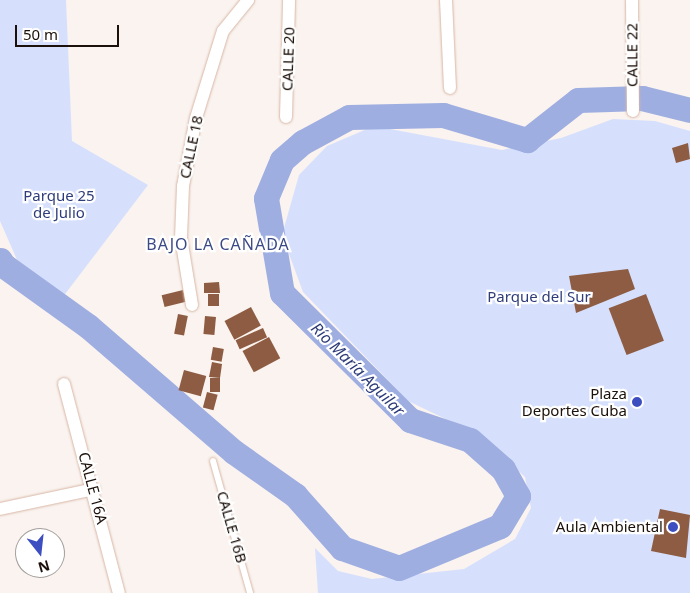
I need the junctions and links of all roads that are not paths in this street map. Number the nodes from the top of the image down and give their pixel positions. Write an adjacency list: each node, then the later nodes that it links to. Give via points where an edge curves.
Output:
1 (248, 0): 8 (street, CALLE 18, via 223,31 196,118 183,186 181,238)
2 (289, 0): 7 (street, CALLE 20)
3 (446, 0): 5 (street)
4 (632, 0): 6 (street, CALLE 22)
5 (450, 88)
6 (633, 110)
7 (286, 117)
8 (192, 305)
9 (64, 384): 11 (street, CALLE 16A)
10 (213, 461): 14 (lane, CALLE 16B)
11 (94, 489): 12 (street); 13 (street, CALLE 16A)
12 (0, 509)
13 (119, 593)
14 (250, 593)

